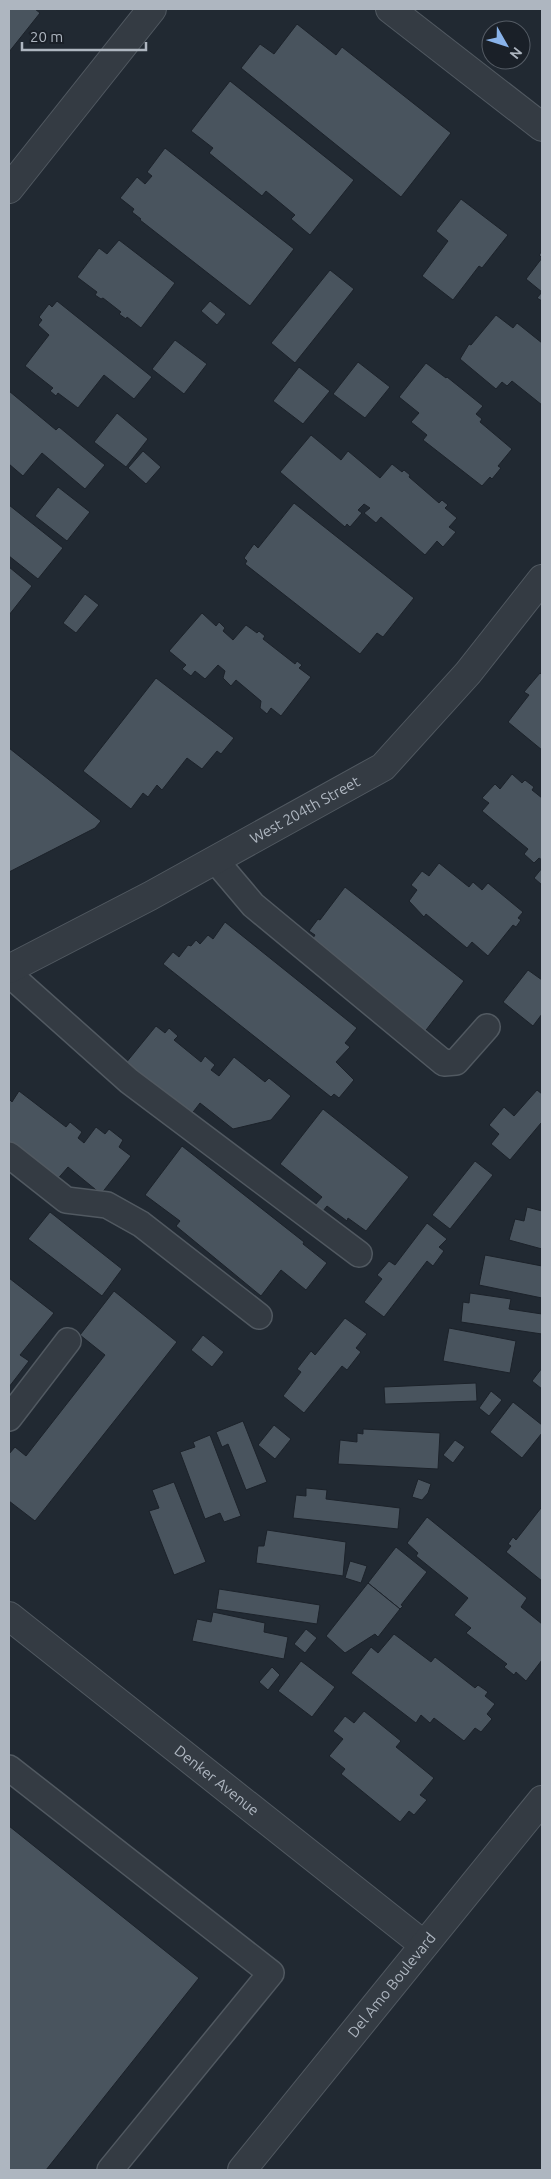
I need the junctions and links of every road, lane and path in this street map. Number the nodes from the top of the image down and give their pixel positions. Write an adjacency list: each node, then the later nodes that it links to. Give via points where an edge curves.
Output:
1 (152, 9): 4 (street)
2 (390, 9): 3 (street)
3 (542, 127)
4 (9, 189)
5 (542, 578): 6 (street, West 204th Street, via 468,673 383,767)
6 (215, 860): 7 (street, West 204th Street); 9 (lane, via 253,905 444,1063 456,1062)
7 (9, 969)
8 (9, 974): 11 (lane, via 129,1081)
9 (487, 1027)
10 (9, 1156): 12 (lane, via 66,1200 107,1205 141,1224)
11 (359, 1254)
12 (259, 1316)
13 (68, 1341): 14 (lane)
14 (9, 1418)
15 (9, 1616): 18 (street, Denker Avenue)
16 (9, 1768): 19 (lane, via 271,1973)
17 (542, 1800): 18 (street, Del Amo Boulevard)
18 (424, 1946): 20 (street, Del Amo Boulevard)
19 (110, 2170)
20 (242, 2170)

